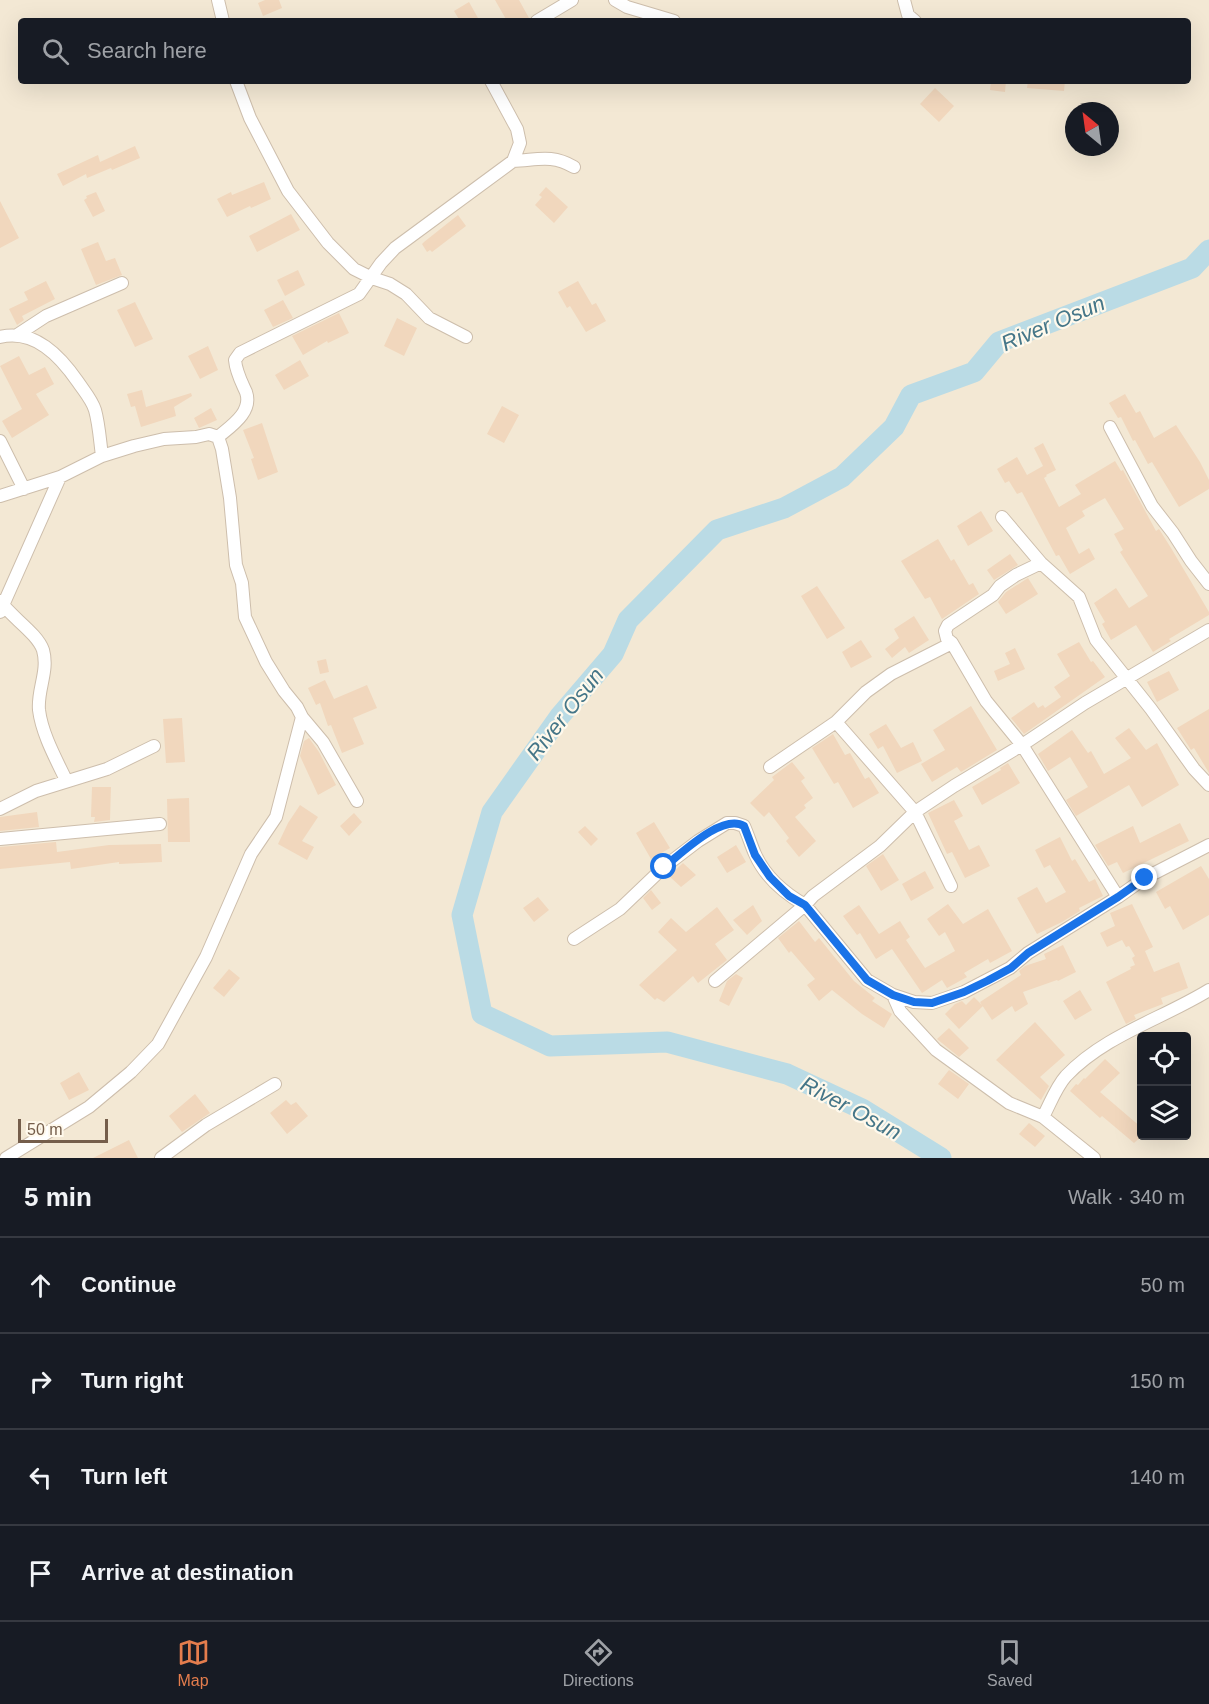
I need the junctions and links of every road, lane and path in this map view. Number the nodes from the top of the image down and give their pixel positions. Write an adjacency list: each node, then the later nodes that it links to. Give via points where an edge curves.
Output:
1 (218, 0): 6 (street)
2 (572, 0): 5 (street)
3 (615, 0): 8 (street)
4 (904, 0): 9 (street)
5 (560, 4): 7 (street)
6 (222, 18)
7 (541, 18)
8 (663, 18)
9 (912, 18)
10 (237, 84): 14 (street, via 288,191 341,258)
11 (493, 84): 12 (street, via 517,129 520,143)
12 (513, 161): 13 (street, via 553,158); 14 (street, via 395,248)
13 (574, 167)
14 (372, 278): 18 (street, via 406,294 429,318); 20 (street, via 359,294 240,353 235,360 236,370 247,405 240,419)
15 (122, 283): 16 (street, via 46,316)
16 (17, 334): 17 (street); 22 (street, via 58,355 91,400)
17 (0, 337)
18 (466, 337)
19 (1110, 427): 28 (street, via 1152,506)
20 (218, 437): 22 (street, via 209,434 164,439); 33 (street, via 245,617 266,662)
21 (0, 441): 24 (street)
22 (102, 456): 23 (street)
23 (60, 477): 24 (street); 29 (street)
24 (24, 489): 25 (street)
25 (0, 496)
26 (1002, 517): 27 (street)
27 (1041, 563): 31 (street, via 1016,575 955,619 945,632); 32 (street, via 1078,597 1096,640)
28 (1209, 584)
29 (1, 606): 38 (street, via 35,636 42,648 46,664 39,709)
30 (1209, 630): 32 (street)
31 (952, 643): 34 (street, via 891,674); 35 (street, via 986,701)
32 (1128, 678): 35 (street); 39 (street)
33 (302, 717): 40 (street, via 323,742); 55 (street, via 276,817 251,854 206,957 158,1044 89,1107)
34 (836, 722): 37 (street); 42 (street)
35 (1022, 745): 42 (street); 47 (street)
36 (154, 746): 38 (street, via 85,777)
37 (770, 767)
38 (66, 780): 41 (street)
39 (1209, 785)
40 (357, 801)
41 (0, 809)
42 (915, 812): 46 (street); 48 (street, via 880,846)
43 (160, 824): 44 (street)
44 (0, 839)
45 (1209, 845): 47 (street, via 1145,878)
46 (951, 886)
47 (1118, 897): 52 (street, via 1028,953 1011,968 964,992 932,1003)
48 (805, 905): 49 (street, via 770,877 755,855 744,826 727,823 664,867 620,909); 50 (street); 52 (street, via 867,980)
49 (574, 939)
50 (715, 981)
51 (1209, 990): 54 (street, via 1098,1048 1064,1078)
52 (893, 995): 54 (street, via 900,1011 936,1050 1009,1103)
53 (275, 1084): 56 (street)
54 (1043, 1117): 57 (street)
55 (6, 1158)
56 (160, 1158)
57 (1094, 1158)

